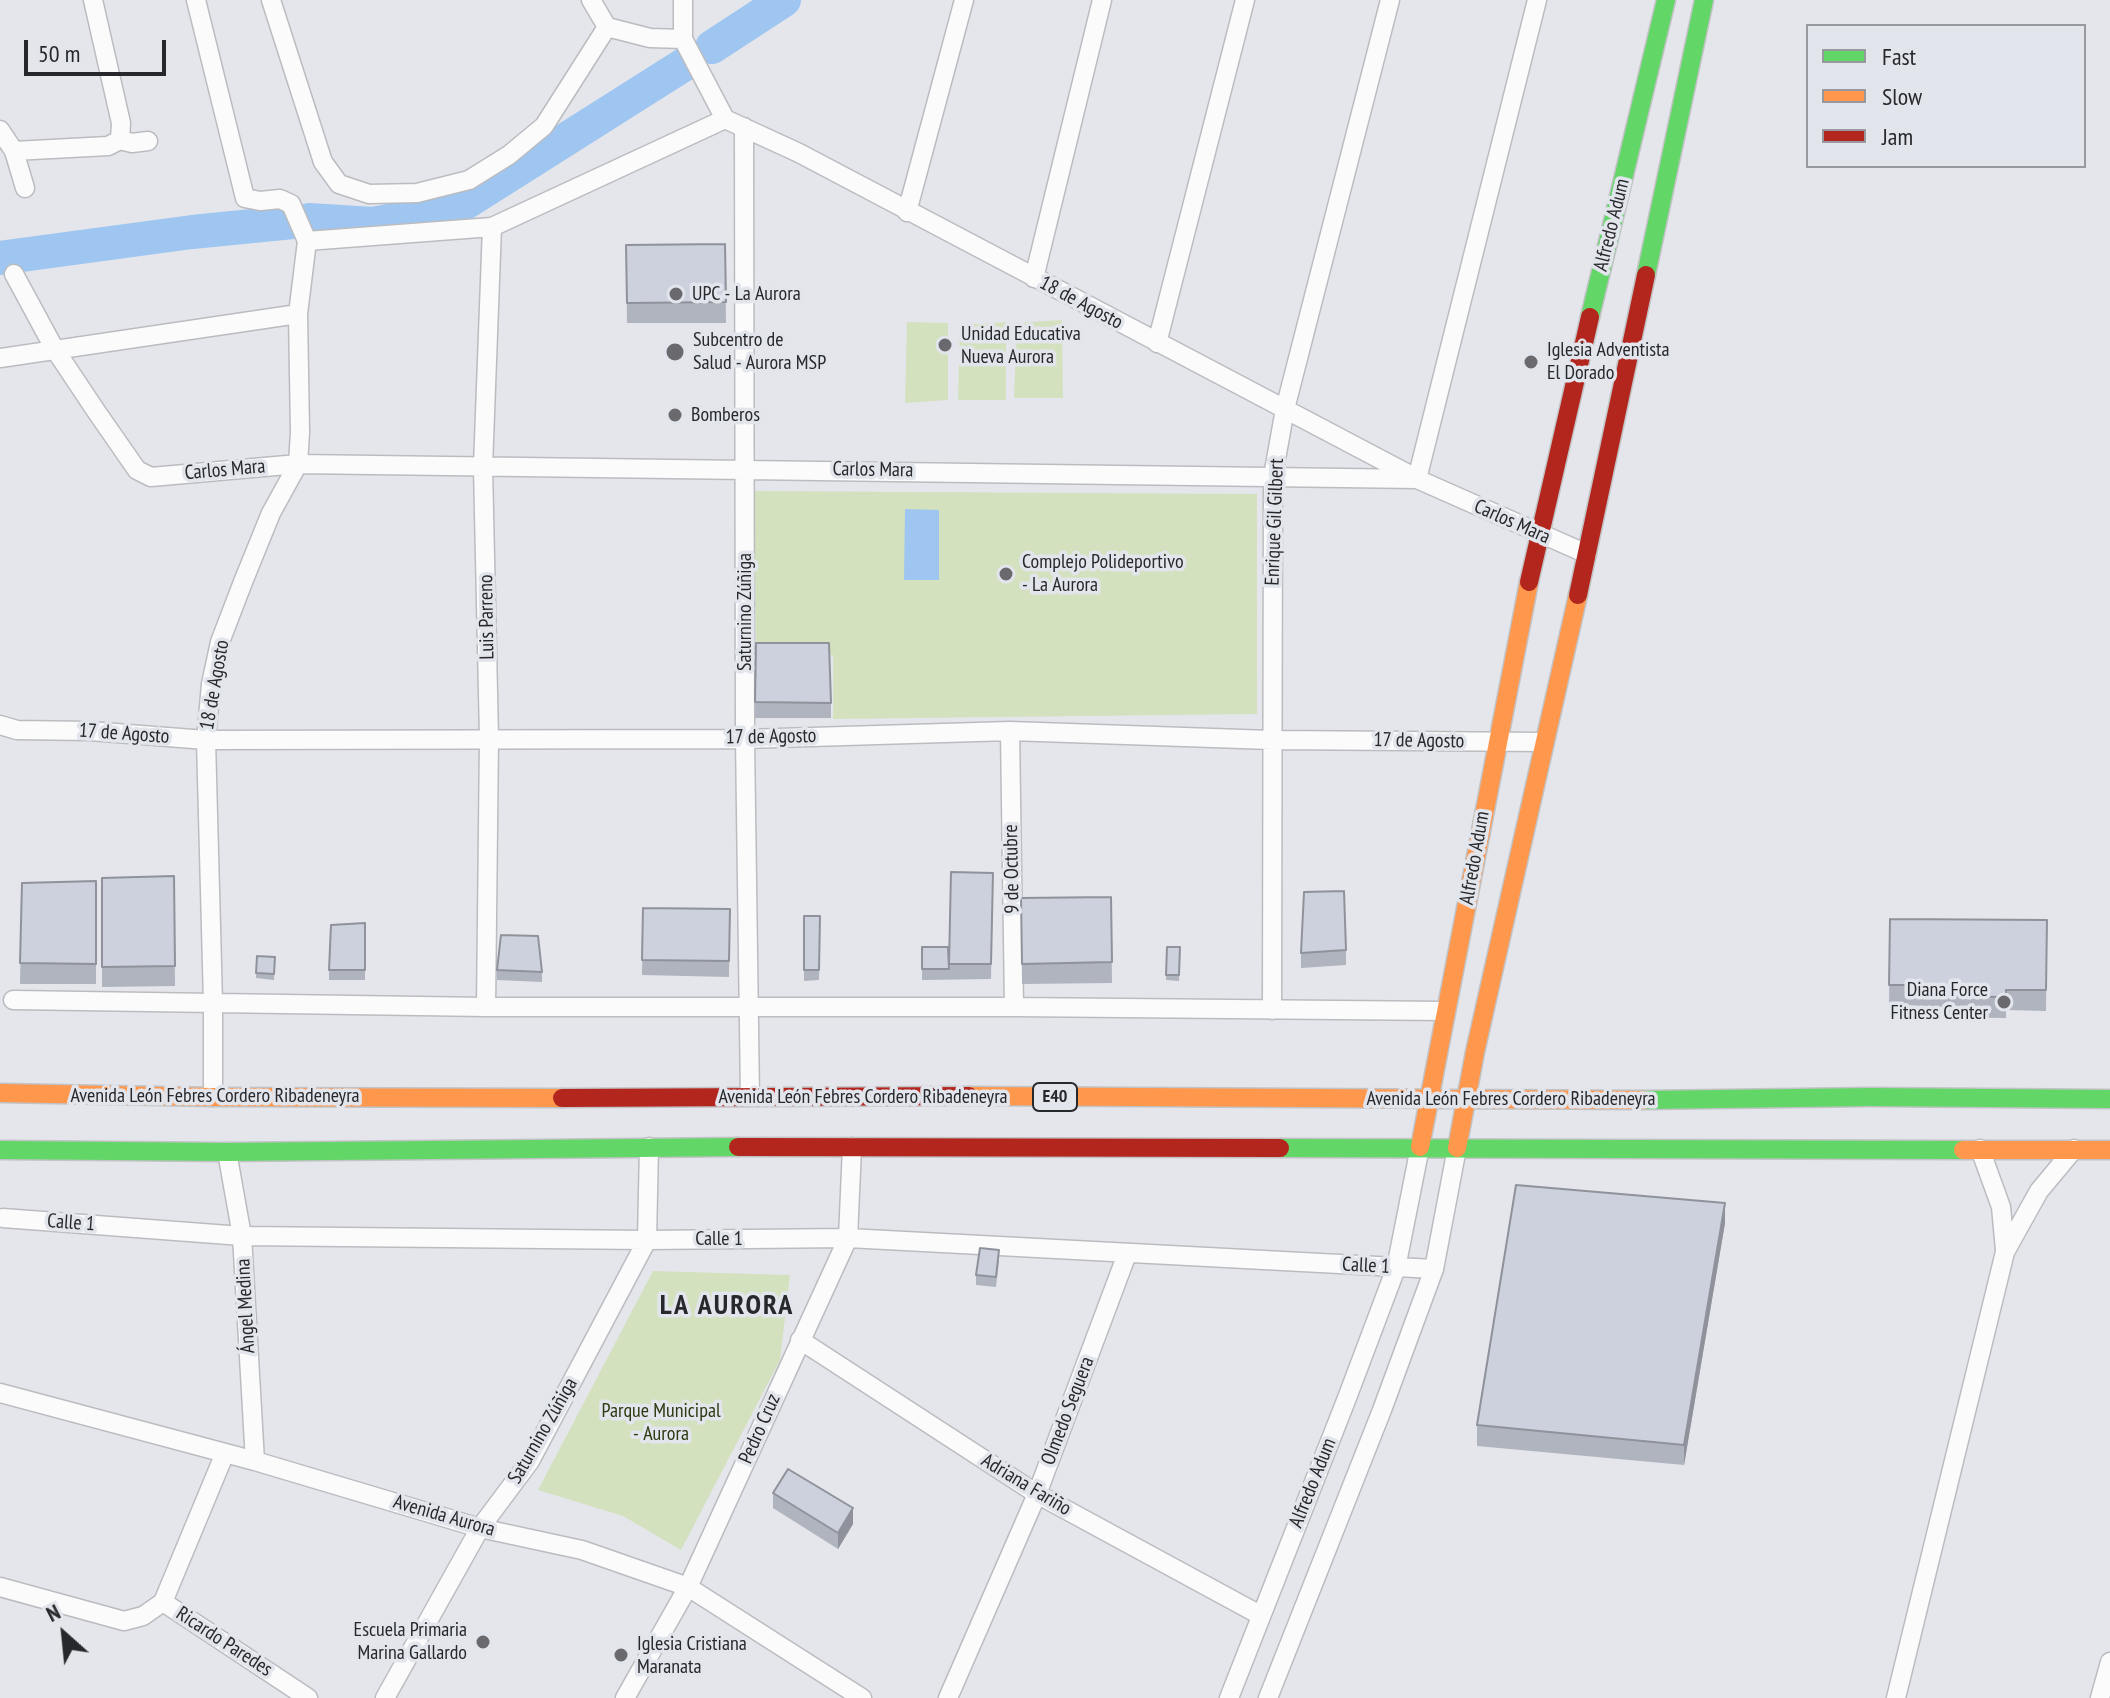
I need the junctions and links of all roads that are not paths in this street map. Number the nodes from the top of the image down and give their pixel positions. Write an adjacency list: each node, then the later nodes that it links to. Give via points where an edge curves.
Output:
1 (93, 0): 18 (street, via 121,123)
2 (196, 0): 24 (street, via 245,198 291,204)
3 (271, 0): 13 (street, via 323,162 339,184 369,194 417,193 469,180 509,155 544,126)
4 (591, 0): 13 (street)
5 (683, 0): 14 (street)
6 (964, 0): 22 (street)
7 (1102, 0): 26 (street)
8 (1245, 0): 28 (street)
9 (1390, 0): 31 (street, Enrique Gil Gilbert)
10 (1537, 0): 36 (street)
11 (1666, 0): 37 (main road, Alfredo Adum)
12 (1704, 0): 38 (main road, Alfredo Adum)
13 (607, 27): 14 (street, via 650,38)
14 (683, 39): 15 (street)
15 (725, 119): 16 (street, 18 de Agosto); 23 (street)
16 (744, 127): 22 (street, 18 de Agosto); 34 (street, Saturnino Zúñiga)
17 (0, 130): 20 (street)
18 (120, 140): 19 (street); 20 (street, via 108,146)
19 (148, 141)
20 (14, 151): 21 (street)
21 (25, 188)
22 (907, 212): 26 (street, 18 de Agosto)
23 (492, 227): 24 (street); 33 (street, Luis Parreno)
24 (307, 241): 27 (street, 18 de Agosto)
25 (14, 274): 29 (street)
26 (1034, 278): 28 (street, 18 de Agosto)
27 (298, 314): 29 (street); 32 (street, 18 de Agosto)
28 (1157, 343): 31 (street, 18 de Agosto)
29 (54, 348): 30 (street); 32 (street, Carlos Mara, via 144,475)
30 (0, 358)
31 (1285, 409): 35 (street, Enrique Gil Gilbert); 36 (street, 18 de Agosto)
32 (298, 464): 33 (street, Carlos Mara); 43 (street, 18 de Agosto, via 271,513 220,642)
33 (483, 467): 34 (street, Carlos Mara); 41 (street, Luis Parreno)
34 (745, 468): 35 (street, Carlos Mara); 42 (street, Saturnino Zúñiga)
35 (1273, 476): 36 (street, Carlos Mara); 44 (street, Enrique Gil Gilbert)
36 (1417, 479): 37 (street, Carlos Mara)
37 (1538, 534): 38 (street, Carlos Mara); 45 (main road, Alfredo Adum)
38 (1587, 554): 46 (main road, Alfredo Adum)
39 (0, 725): 43 (street, 17 de Agosto)
40 (1010, 731): 42 (street, 17 de Agosto); 44 (street, 17 de Agosto); 51 (street, 9 de Octubre)
41 (489, 738): 42 (street, 17 de Agosto); 43 (street, 17 de Agosto); 49 (street, Luis Parreno)
42 (745, 739): 50 (street, Saturnino Zúñiga)
43 (206, 740): 48 (street, 18 de Agosto)
44 (1271, 740): 45 (street, 17 de Agosto); 52 (street, Enrique Gil Gilbert)
45 (1496, 742): 46 (street, 17 de Agosto); 53 (main road, Alfredo Adum)
46 (1544, 742): 63 (main road, Alfredo Adum)
47 (13, 1000): 48 (street)
48 (213, 1003): 49 (street); 56 (street, 18 de Agosto)
49 (486, 1007): 50 (street)
50 (749, 1007): 51 (street); 58 (street, Saturnino Zúñiga)
51 (1014, 1007): 52 (street)
52 (1272, 1010): 53 (street)
53 (1446, 1011): 61 (main road, Alfredo Adum)
54 (0, 1093): 56 (main road, Avenida León Febres Cordero Ribadeneyra / E40)
55 (881, 1095): 59 (main road, Avenida León Febres Cordero Ribadeneyra / E40); 61 (main road, Avenida León Febres Cordero Ribadeneyra / E40); 69 (main road, via 868,1120)
56 (213, 1097): 57 (main road, Avenida León Febres Cordero Ribadeneyra / E40)
57 (526, 1097): 60 (main road, Avenida León Febres Cordero Ribadeneyra / E40); 64 (main road, via 542,1121)
58 (750, 1097): 59 (main road, Avenida León Febres Cordero Ribadeneyra / E40); 60 (main road, Avenida León Febres Cordero Ribadeneyra / E40)
59 (793, 1097): 67 (main road, via 799,1123)
60 (630, 1098): 65 (main road, via 618,1104 610,1121 615,1139)
61 (1430, 1099): 63 (main road, Avenida León Febres Cordero Ribadeneyra / E40); 70 (main road, Alfredo Adum)
62 (2110, 1099): 63 (main road, Avenida León Febres Cordero Ribadeneyra / E40)
63 (1466, 1100): 71 (main road, Alfredo Adum)
64 (531, 1147): 65 (main road); 76 (main road)
65 (626, 1147): 66 (main road)
66 (649, 1147): 67 (main road); 80 (street, Saturnino Zúñiga)
67 (786, 1147): 68 (main road)
68 (852, 1147): 69 (main road); 79 (street, Pedro Cruz)
69 (881, 1147): 70 (main road)
70 (1420, 1147): 71 (main road); 83 (street, Alfredo Adum)
71 (1457, 1148): 72 (main road); 84 (street, Alfredo Adum)
72 (1980, 1149): 73 (main road); 81 (street, via 2001,1207)
73 (2074, 1149): 75 (main road); 81 (street, via 2039,1191)
74 (0, 1150): 76 (main road)
75 (2110, 1150)
76 (227, 1152): 78 (street, Ángel Medina)
77 (3, 1218): 78 (street, Calle 1)
78 (242, 1236): 80 (street, Calle 1); 90 (street, Ángel Medina)
79 (848, 1238): 80 (street, Calle 1); 82 (street, Calle 1); 85 (street, Pedro Cruz)
80 (647, 1240): 92 (street, Saturnino Zúñiga, via 530,1461)
81 (2005, 1252): 106 (street)
82 (1127, 1254): 83 (street, Calle 1); 91 (street, Olmedo Seguera)
83 (1396, 1268): 84 (street, Calle 1); 87 (street, Alfredo Adum)
84 (1434, 1269): 88 (street, Alfredo Adum)
85 (800, 1340): 91 (street, Adriana Fariño); 94 (street, Pedro Cruz)
86 (0, 1393): 89 (street, Avenida Aurora)
87 (1347, 1398): 88 (street); 96 (street, Alfredo Adum)
88 (1382, 1410): 105 (street, Alfredo Adum)
89 (225, 1453): 90 (street, Avenida Aurora); 95 (street)
90 (255, 1461): 92 (street, Avenida Aurora)
91 (1037, 1494): 96 (street, Adriana Fariño); 103 (street, Olmedo Seguera)
92 (480, 1528): 94 (street, Avenida Aurora, via 582,1550); 100 (street, Saturnino Zúñiga)
93 (0, 1587): 95 (street, Ricardo Paredes, via 124,1621)
94 (688, 1587): 101 (street, Pedro Cruz); 102 (street, Avenida Aurora)
95 (163, 1602): 99 (street, Ricardo Paredes)
96 (1260, 1615): 104 (street, Alfredo Adum)
97 (2110, 1662): 98 (street)
98 (2104, 1693)
99 (308, 1698)
100 (385, 1698)
101 (625, 1698)
102 (862, 1698)
103 (948, 1698)
104 (1229, 1698)
105 (1268, 1698)
106 (1896, 1698)

